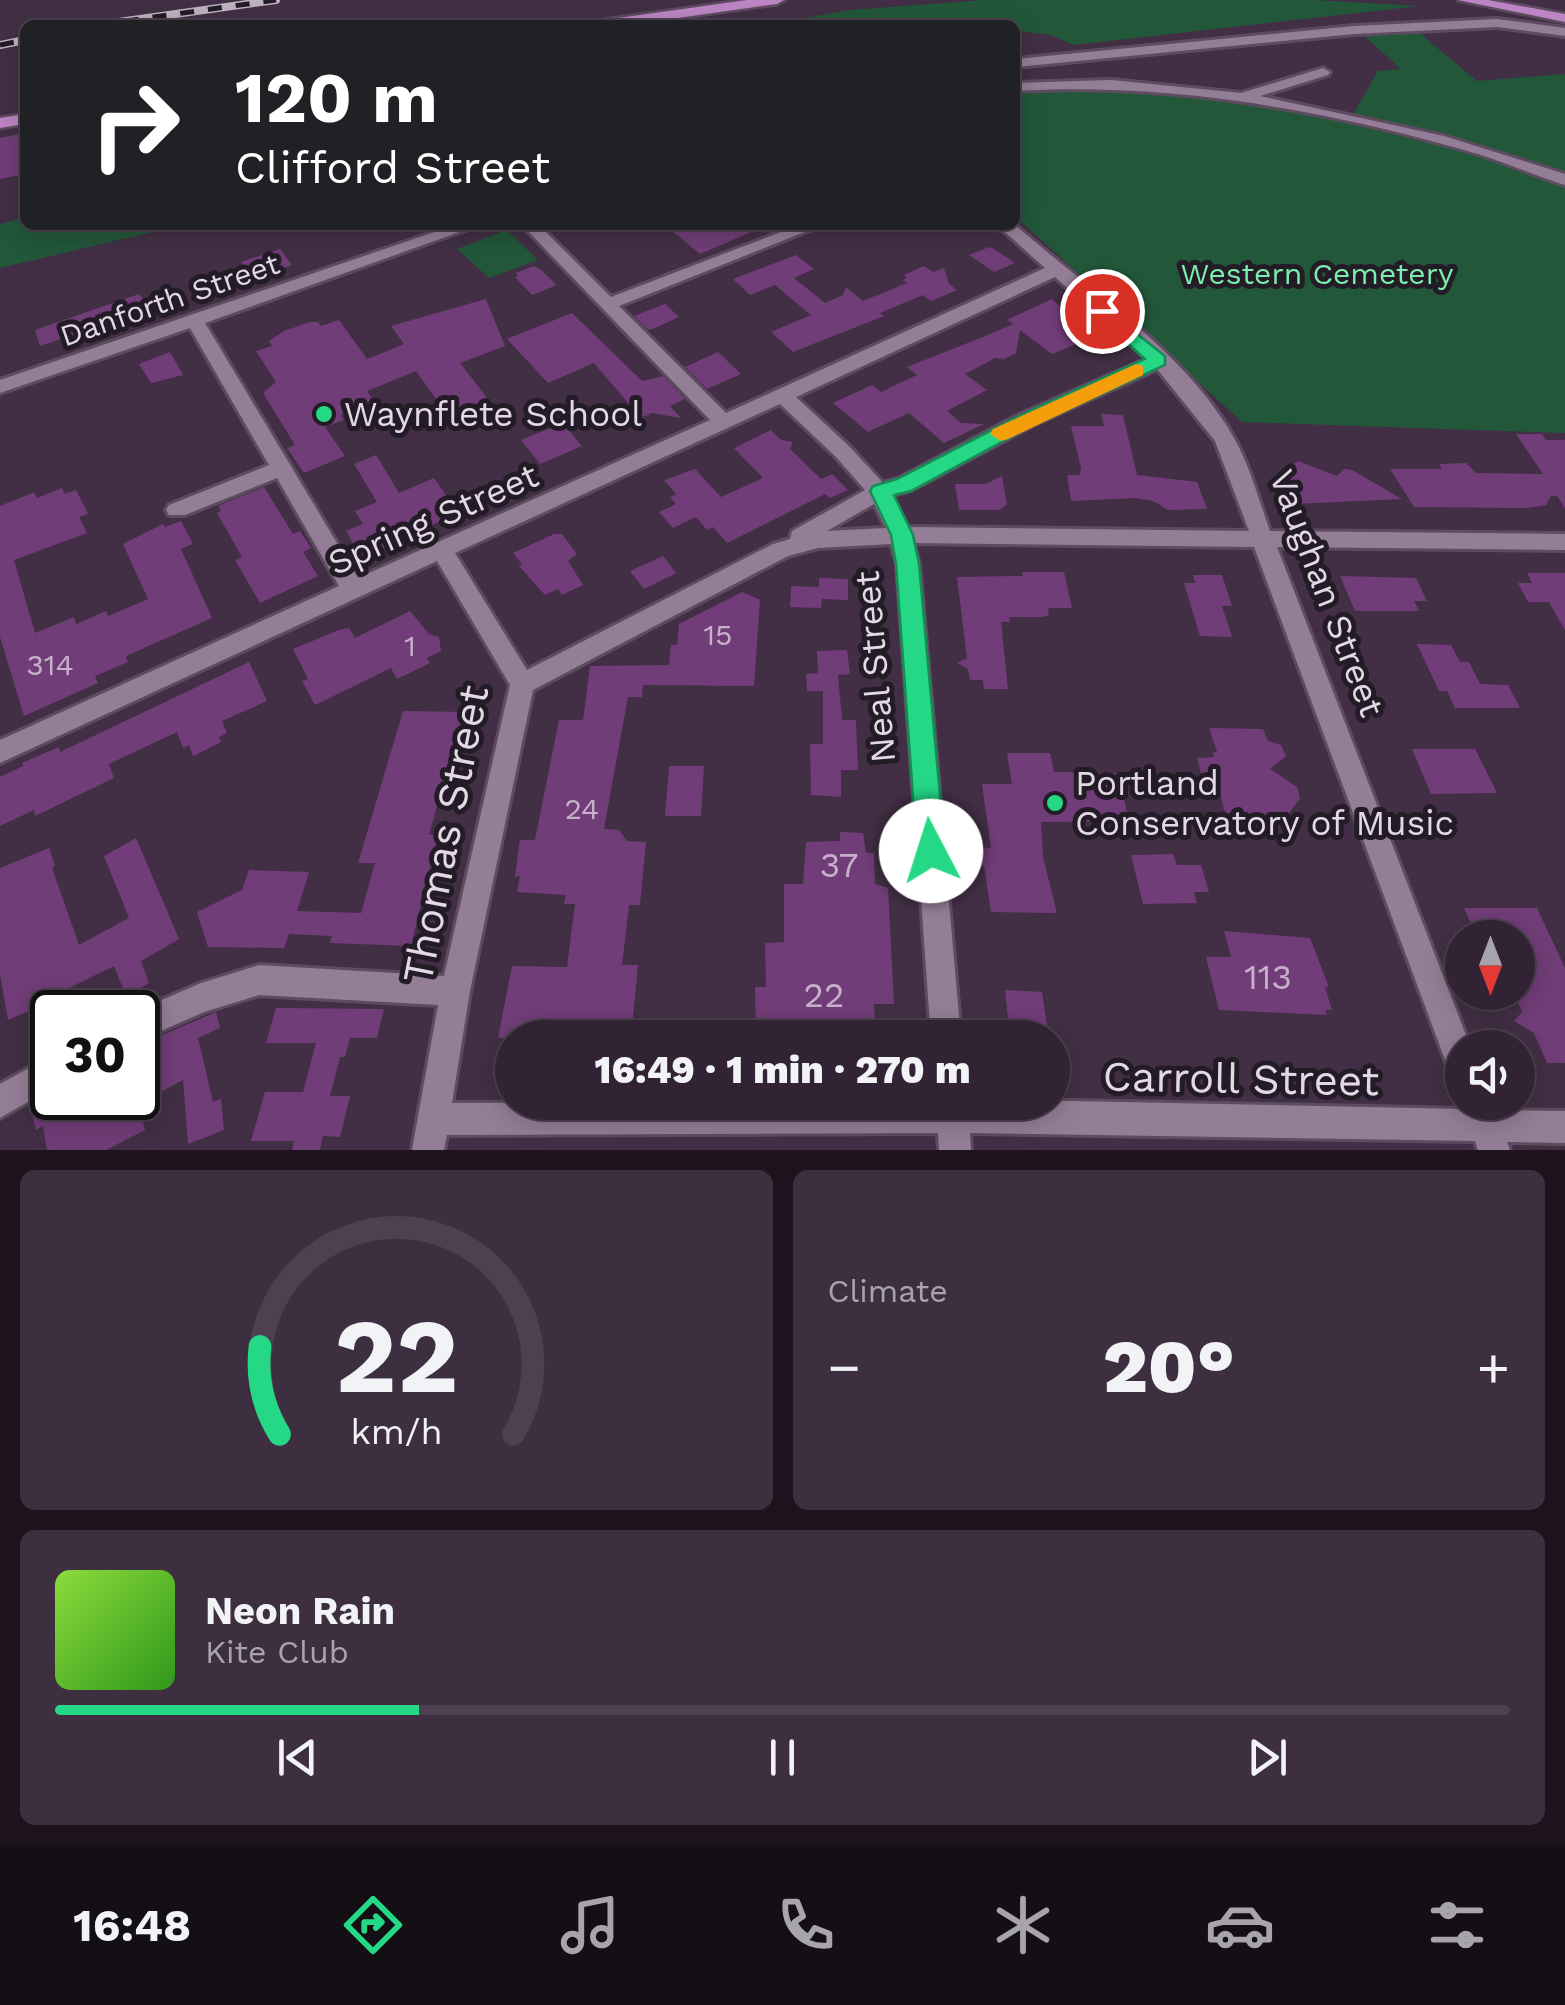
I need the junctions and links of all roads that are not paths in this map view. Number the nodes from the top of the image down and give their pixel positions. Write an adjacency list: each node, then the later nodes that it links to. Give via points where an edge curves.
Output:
1 (777, 0): 6 (main road)
2 (1465, 0): 5 (main road)
3 (1520, 0): 4 (main road)
4 (1565, 8)
5 (1565, 18)
6 (632, 20)
7 (1565, 32): 8 (street, via 1497,23 1354,30)
8 (1020, 63)
9 (1323, 72): 11 (street)
10 (1020, 87): 11 (street, via 1094,84)
11 (1243, 97): 12 (street, via 1424,136)
12 (1565, 180)
13 (457, 230): 19 (street, Danforth Street)
14 (535, 230): 18 (street)
15 (801, 230): 18 (street)
16 (1010, 230): 17 (street, Vaughan Street)
17 (1054, 270): 20 (street, Vaughan Street); 22 (street, Spring Street)
18 (608, 304): 23 (street)
19 (196, 322): 21 (street, Danforth Street); 24 (street)
20 (1158, 360): 25 (street); 28 (street, Vaughan Street, via 1203,404 1225,440)
21 (0, 388)
22 (783, 396): 23 (street, Spring Street); 25 (street, Neal Street)
23 (724, 423): 30 (street, Spring Street)
24 (280, 468): 26 (street); 32 (street)
25 (881, 491): 27 (street, Neal Street); 31 (street)
26 (178, 510)
27 (902, 535): 28 (street); 31 (street, via 818,540); 37 (street, Neal Street)
28 (1264, 539): 29 (street); 38 (street, Vaughan Street)
29 (1565, 542)
30 (442, 551): 32 (street, Spring Street); 33 (street, Thomas Street)
31 (753, 564): 33 (street)
32 (353, 590): 34 (street, Spring Street)
33 (522, 684): 35 (street, Thomas Street)
34 (0, 752)
35 (455, 991): 36 (street, via 258,980); 44 (street, Thomas Street)
36 (160, 1016)
37 (945, 1020)
38 (1449, 1030)
39 (30, 1084): 40 (street)
40 (0, 1102)
41 (953, 1124): 42 (street, Carroll Street, via 1328,1120); 44 (street, Carroll Street)
42 (1485, 1126): 43 (street, Carroll Street)
43 (1565, 1127)
44 (432, 1134)

